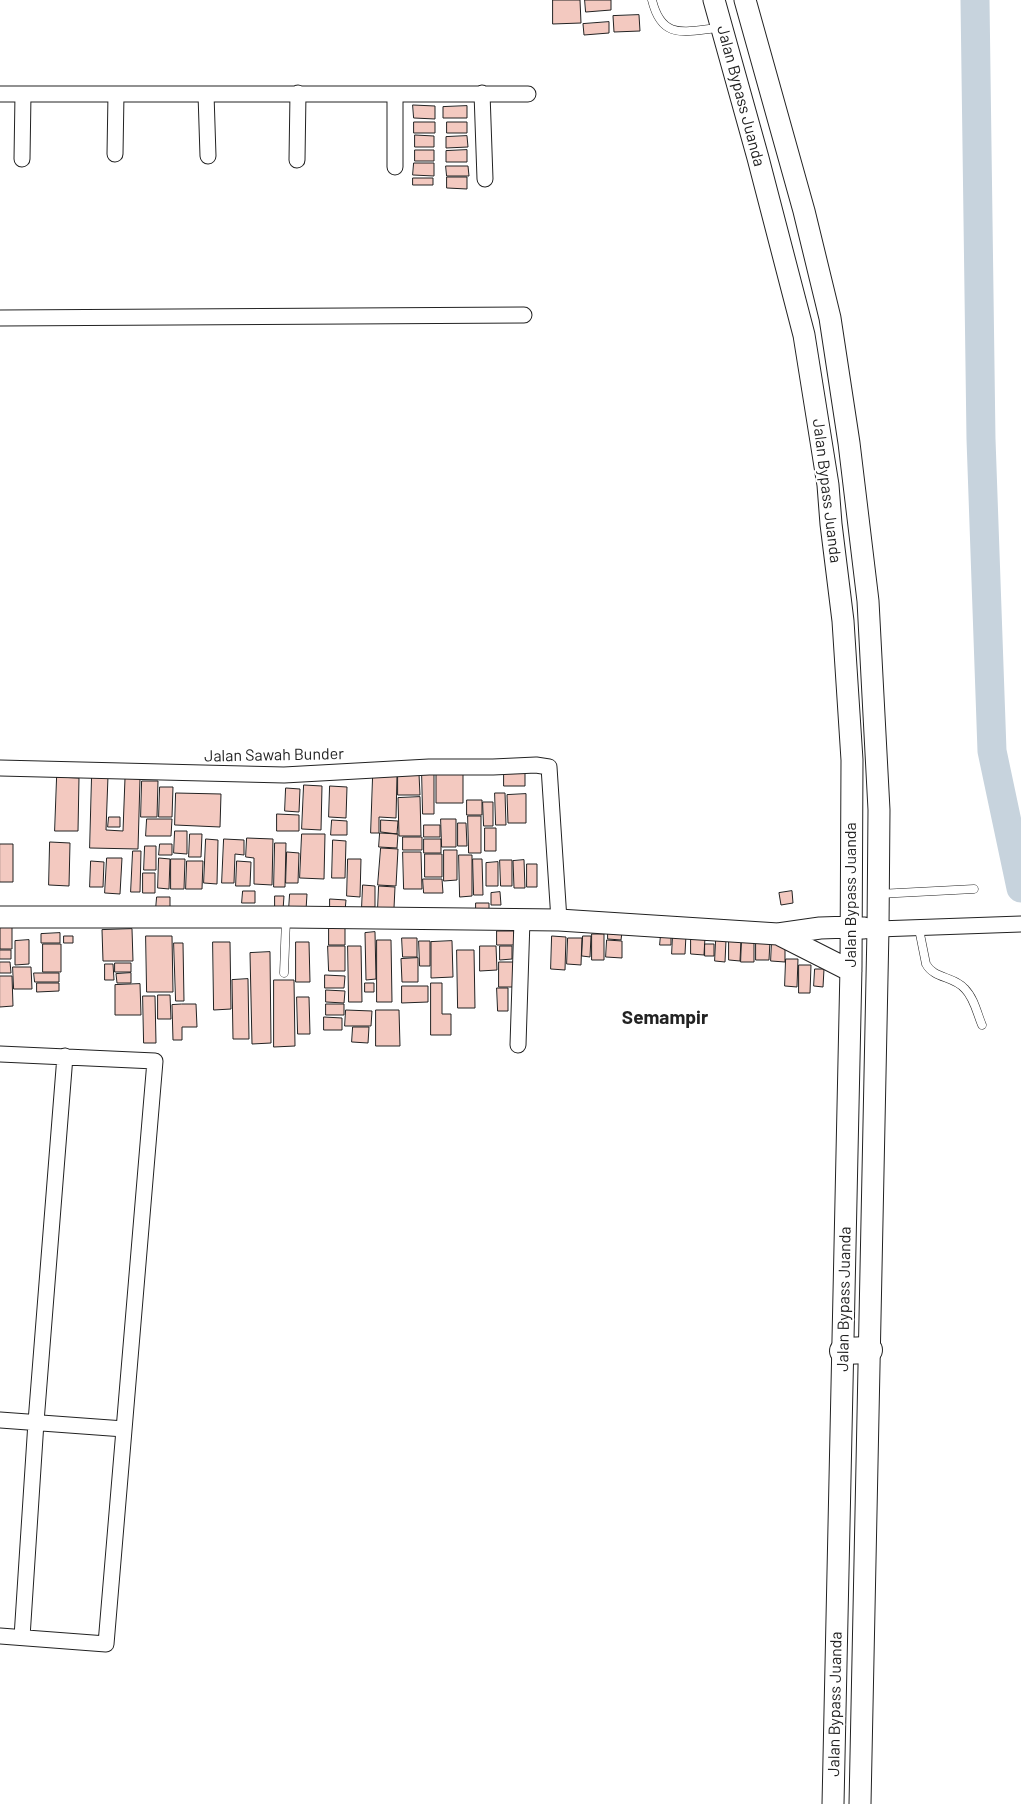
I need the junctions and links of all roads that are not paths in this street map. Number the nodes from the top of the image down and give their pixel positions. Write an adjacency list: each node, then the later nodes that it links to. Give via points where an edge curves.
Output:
1 (652, 0): 4 (lane, via 658,19 670,30)
2 (714, 0): 4 (main road, Jalan Bypass Juanda)
3 (745, 0): 21 (main road, Jalan Bypass Juanda, via 830,318)
4 (722, 28): 22 (main road, Jalan Bypass Juanda, via 804,335 828,485)
5 (482, 92): 11 (street); 12 (street); 18 (street)
6 (298, 93): 10 (street); 12 (street); 16 (street)
7 (0, 94): 8 (street)
8 (24, 94): 9 (street); 15 (street)
9 (116, 94): 10 (street); 13 (street)
10 (206, 94): 14 (street)
11 (528, 94)
12 (395, 95): 17 (street)
13 (115, 154)
14 (208, 156)
15 (22, 159)
16 (297, 160)
17 (395, 167)
18 (485, 179)
19 (524, 315): 20 (street)
20 (0, 318)
21 (857, 519): 22 (main road, via 843,517); 25 (main road, Jalan Bypass Juanda, via 868,601 879,800)
22 (831, 524): 31 (main road, Jalan Bypass Juanda, via 843,620 852,760)
23 (0, 768): 29 (street, Jalan Sawah Bunder, via 284,775 429,767 549,767)
24 (974, 889): 25 (lane)
25 (878, 894): 33 (main road, Jalan Bypass Juanda)
26 (0, 917): 27 (main road)
27 (286, 917): 28 (main road); 36 (lane)
28 (522, 920): 29 (main road); 38 (street)
29 (559, 920): 34 (main road)
30 (1015, 924): 32 (street)
31 (850, 927): 33 (main road); 34 (main road); 35 (main road, Jalan Bypass Juanda)
32 (919, 928): 33 (street); 37 (lane, via 926,964 934,974 951,979 966,989)
33 (878, 929): 41 (main road, Jalan Bypass Juanda)
34 (778, 934): 35 (main road)
35 (851, 971): 42 (main road, Jalan Bypass Juanda)
36 (284, 973)
37 (982, 1025)
38 (518, 1045)
39 (0, 1054): 40 (street)
40 (65, 1056): 44 (street); 45 (street, via 155,1061)
41 (868, 1350): 42 (highway); 49 (main road, Jalan Bypass Juanda)
42 (843, 1351): 48 (main road, Jalan Bypass Juanda)
43 (0, 1420): 44 (street)
44 (36, 1422): 45 (street); 47 (street)
45 (124, 1429): 47 (street, via 106,1644)
46 (0, 1636): 47 (street)
47 (22, 1637)
48 (833, 1804)
49 (860, 1804)

